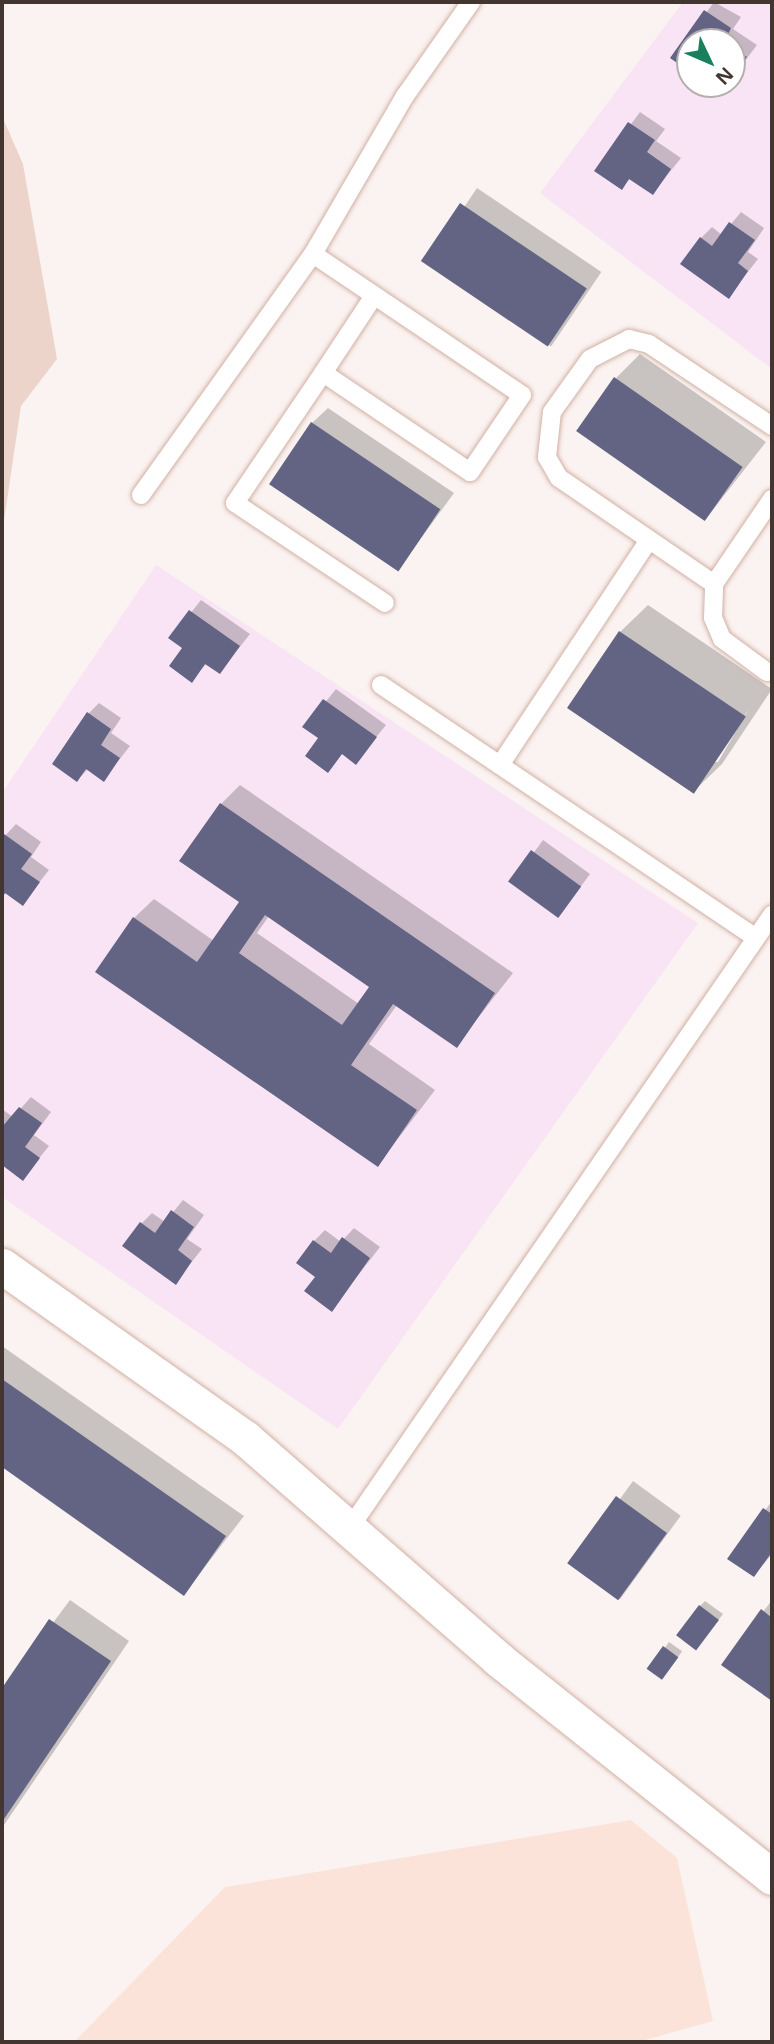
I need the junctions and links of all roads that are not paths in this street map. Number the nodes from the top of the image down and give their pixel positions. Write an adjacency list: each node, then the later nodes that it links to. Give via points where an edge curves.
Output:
1 (471, 2): 2 (lane, via 405,96)
2 (313, 254): 3 (lane); 6 (lane)
3 (374, 296): 4 (lane); 4 (lane, via 522,395 470,472)
4 (323, 373): 10 (lane, via 235,503)
5 (772, 426): 8 (lane, via 649,344 629,339 590,359 552,412 547,457 559,478)
6 (141, 495)
7 (772, 499): 9 (lane)
8 (649, 540): 9 (lane); 13 (lane)
9 (714, 584): 11 (lane, via 712,618 722,639)
10 (385, 603)
11 (770, 671)
12 (381, 685): 13 (lane)
13 (500, 765): 15 (lane)
14 (772, 915): 15 (lane)
15 (756, 938): 17 (lane)
16 (2, 1266): 17 (street, via 245,1438)
17 (349, 1529): 18 (street, via 498,1659)
18 (772, 1877)

